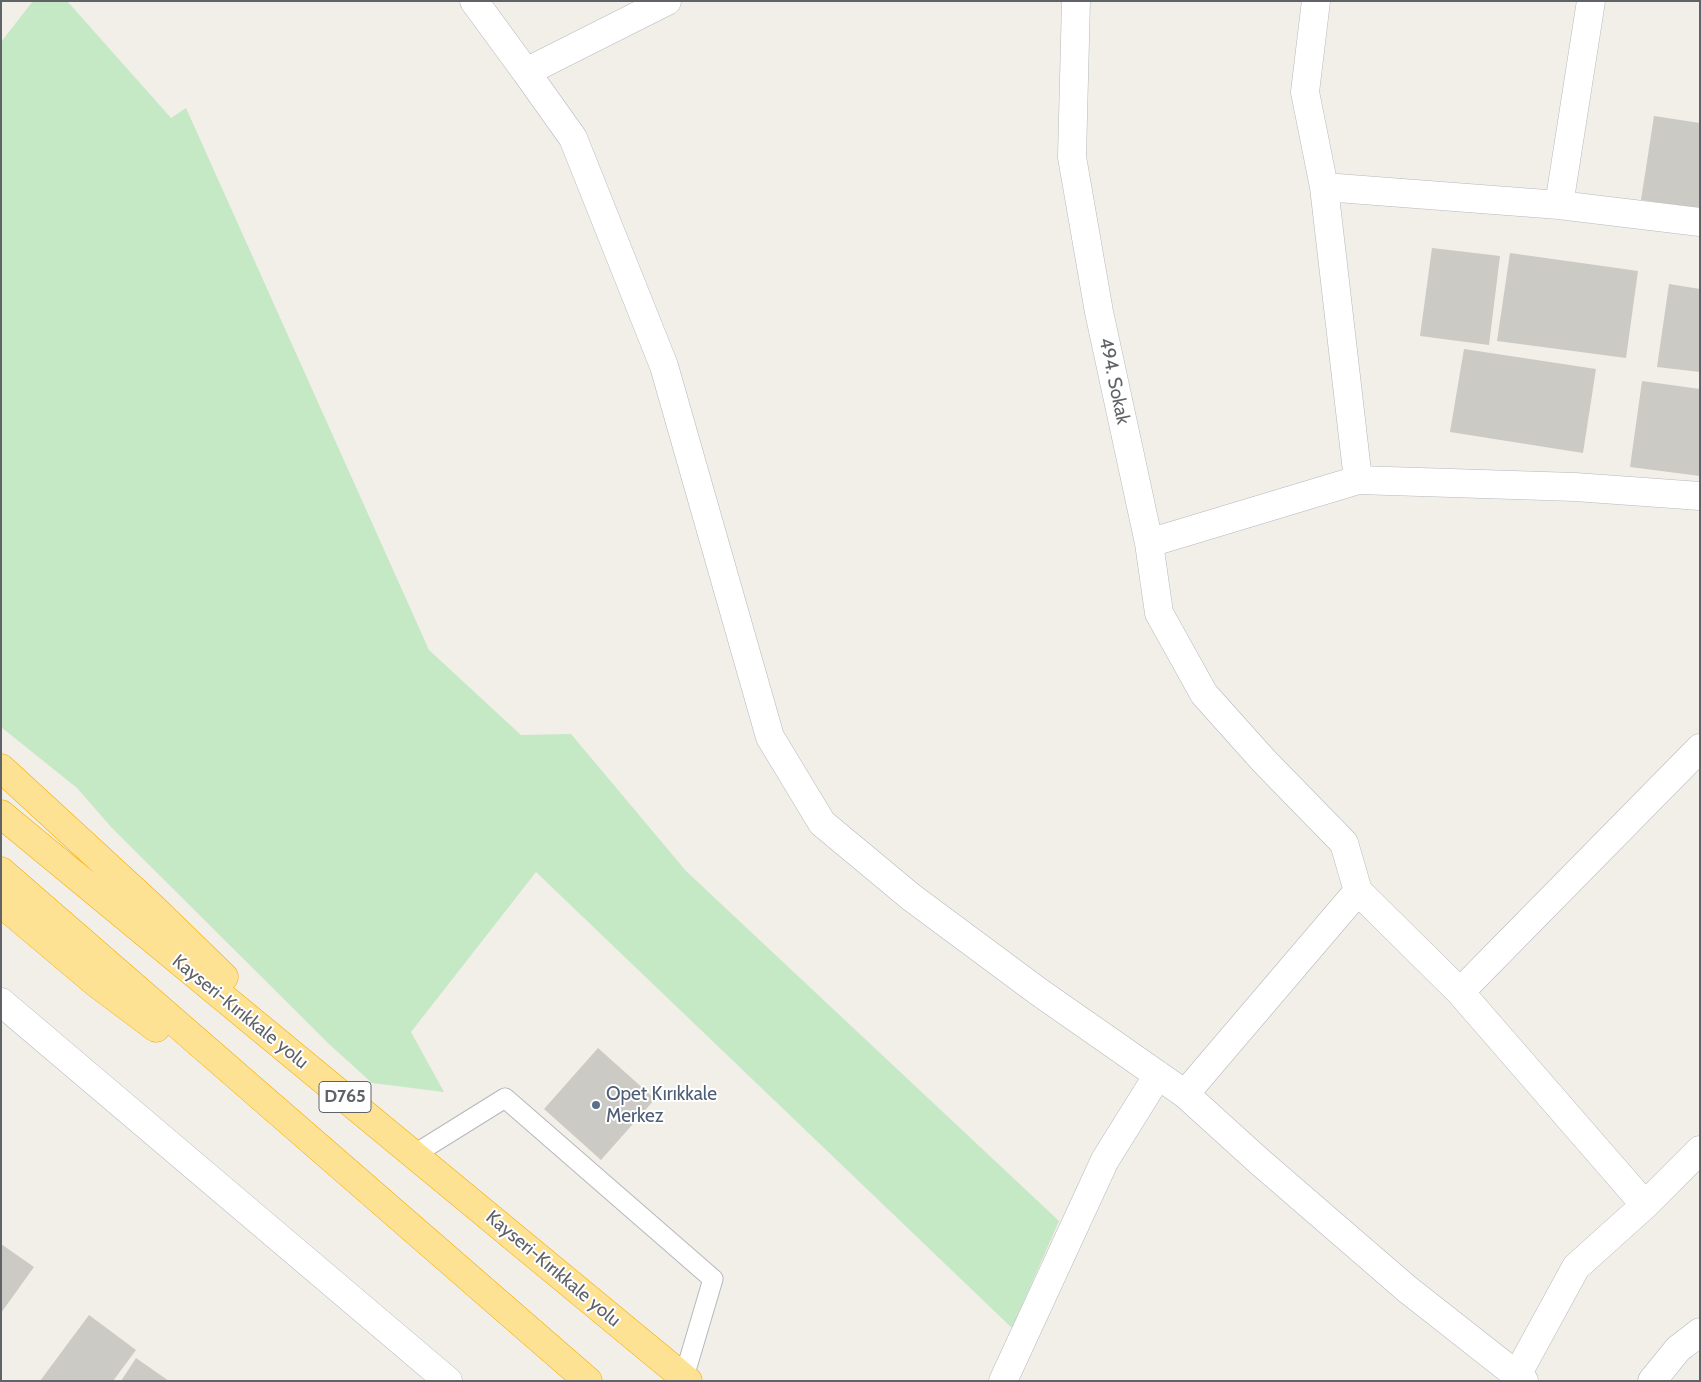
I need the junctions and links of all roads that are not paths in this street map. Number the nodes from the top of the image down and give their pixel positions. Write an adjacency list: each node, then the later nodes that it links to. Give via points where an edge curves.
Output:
1 (474, 1): 6 (street)
2 (667, 1): 6 (street)
3 (1076, 1): 12 (street, 494. Sokak, via 1072,157 1099,312)
4 (1316, 1): 7 (street, via 1305,92)
5 (1591, 1): 8 (street)
6 (526, 72): 21 (street, via 573,138 653,338 664,366 770,737 822,823 911,897)
7 (1324, 186): 8 (street); 10 (street)
8 (1559, 205): 9 (street)
9 (1700, 222)
10 (1358, 480): 11 (street, via 1575,487); 12 (street)
11 (1700, 496)
12 (1149, 543): 17 (street, 494. Sokak, via 1159,613 1204,694 1344,843)
13 (1700, 748): 19 (street)
14 (1, 768): 23 (highway, via 151,906)
15 (1, 814): 23 (highway, Kayseri-Kırıkkale yolu / D765)
16 (1, 871): 24 (highway, D765)
17 (1358, 891): 19 (street); 22 (street)
18 (1, 903): 24 (highway, via 96,983)
19 (1460, 992): 27 (street)
20 (2, 1003): 31 (street)
21 (1158, 1075): 22 (street); 33 (street, via 1105,1160)
22 (1185, 1094): 29 (street, via 1406,1289)
23 (353, 1104): 26 (highway, Kayseri-Kırıkkale yolu / D765)
24 (315, 1146): 32 (highway, D765)
25 (1700, 1150): 27 (street)
26 (415, 1154): 30 (highway, Kayseri-Kırıkkale yolu / D765); 30 (lane, via 505,1098 714,1279)
27 (1645, 1205): 29 (street, via 1576,1267)
28 (1700, 1332): 34 (street, via 1678,1350)
29 (1520, 1378)
30 (686, 1379)
31 (448, 1381)
32 (588, 1381)
33 (1003, 1381)
34 (1652, 1381)

